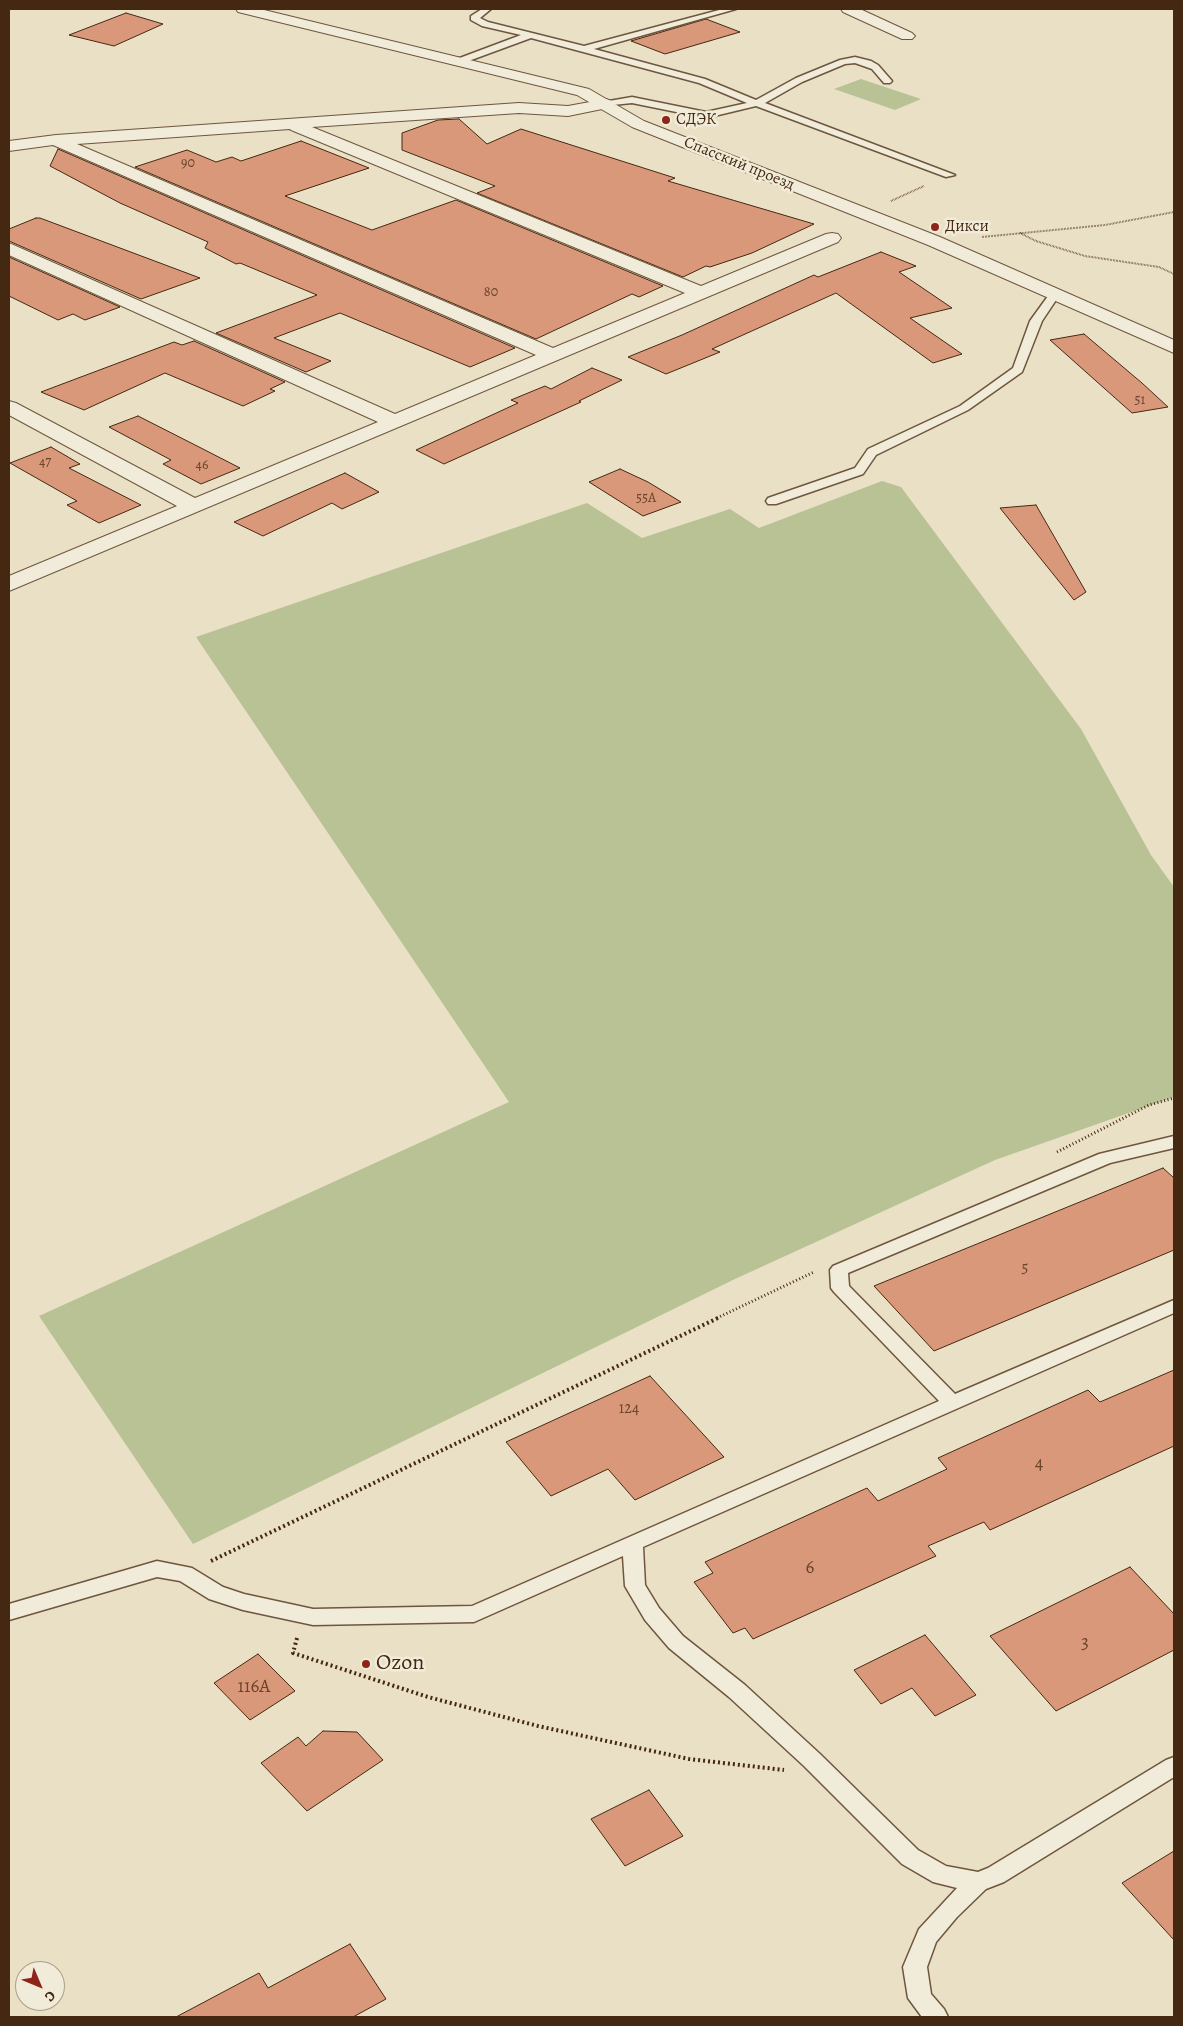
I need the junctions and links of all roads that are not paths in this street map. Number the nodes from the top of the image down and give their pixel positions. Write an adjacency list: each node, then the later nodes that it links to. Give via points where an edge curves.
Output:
1 (244, 9): 8 (street, Спасский проезд)
2 (487, 9): 5 (lane, via 474,18)
3 (732, 9): 7 (lane)
4 (848, 9): 6 (street)
5 (530, 36): 7 (lane); 8 (lane)
6 (907, 36)
7 (586, 49): 10 (lane, via 702,82)
8 (460, 61): 11 (street, Спасский проезд, via 583,92)
9 (887, 81): 10 (lane, via 868,63 843,62)
10 (756, 103): 11 (lane, via 706,115 632,100); 15 (lane)
11 (606, 104): 12 (street, via 568,111 519,108); 19 (street, Спасский проезд, via 638,124)
12 (292, 125): 13 (street); 18 (street)
13 (56, 140): 14 (street); 21 (street)
14 (9, 146)
15 (950, 175)
16 (832, 238): 18 (street)
17 (9, 248): 23 (street)
18 (701, 293): 21 (street)
19 (1055, 294): 20 (street, Спасский проезд); 24 (lane, via 1036,321 1018,370 964,408 872,452 859,471)
20 (1174, 347)
21 (552, 355): 23 (street)
22 (9, 407): 25 (street)
23 (393, 421): 25 (street)
24 (772, 501)
25 (193, 506): 26 (street)
26 (9, 584)
27 (1174, 1142): 29 (lane, via 1105,1158 839,1270 840,1288)
28 (1174, 1306): 29 (lane)
29 (950, 1402): 30 (lane)
30 (633, 1543): 31 (lane, via 474,1614 308,1616 243,1602 185,1574 157,1569); 33 (lane, via 635,1586 652,1614 676,1642 737,1691 910,1857 941,1875)
31 (9, 1612)
32 (1174, 1766): 33 (lane, via 996,1876)
33 (978, 1882): 34 (lane, via 927,1936 915,1967 920,1998)
34 (936, 2017)

